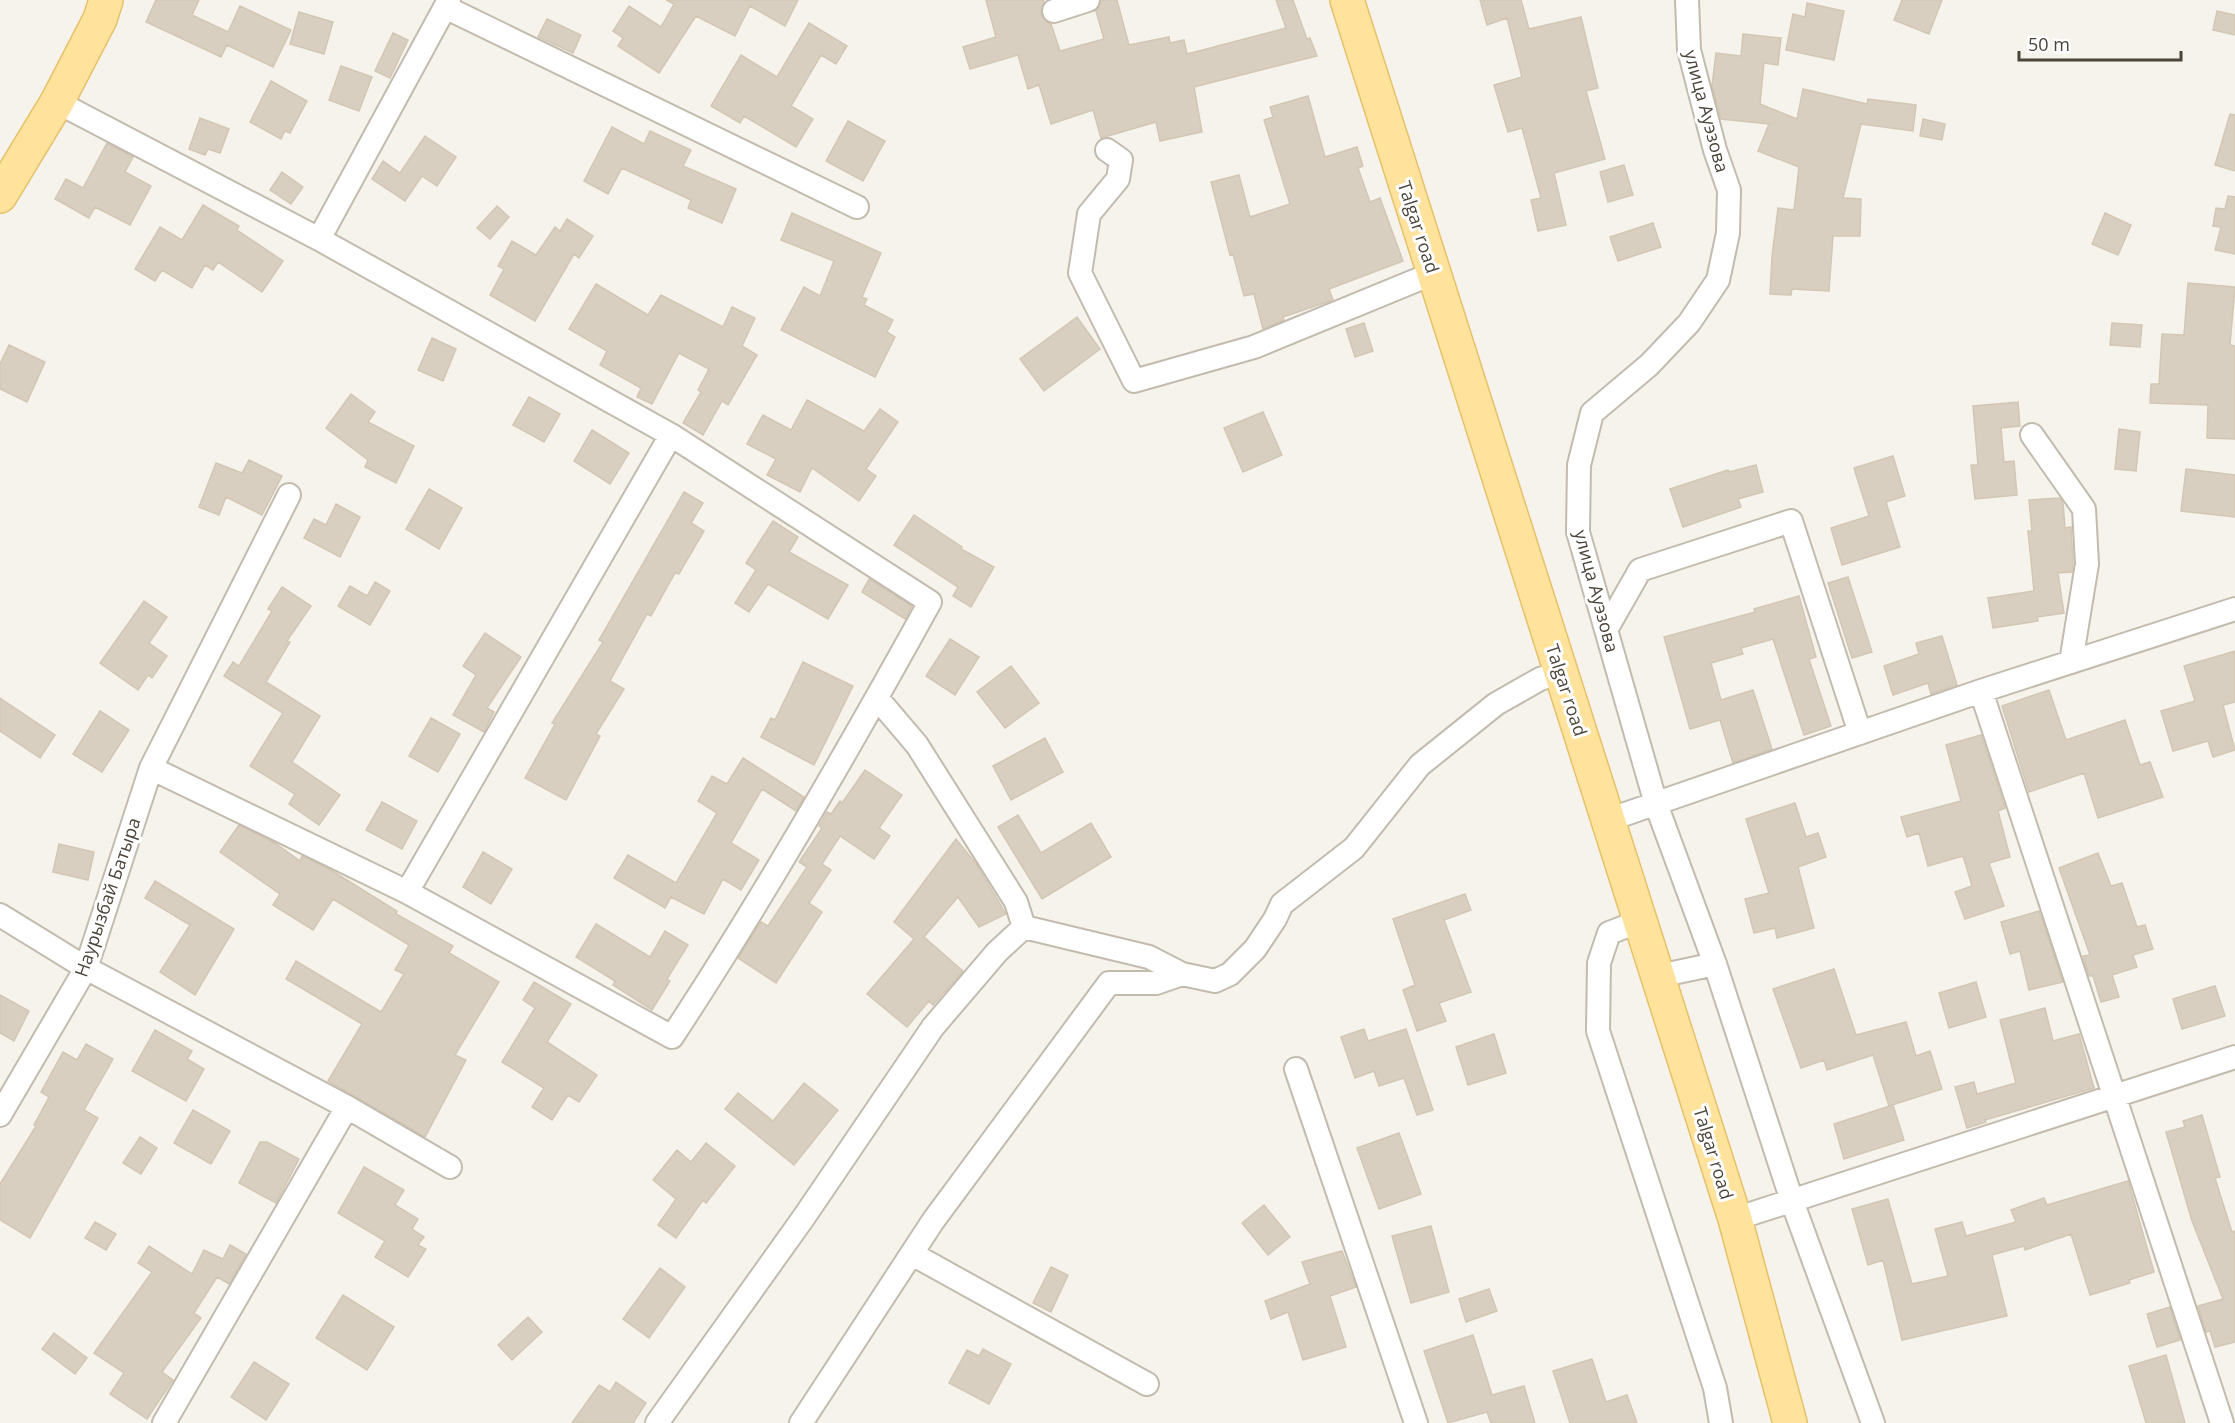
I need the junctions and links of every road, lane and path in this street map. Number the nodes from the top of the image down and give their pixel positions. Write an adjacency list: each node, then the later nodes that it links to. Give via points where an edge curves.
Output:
1 (106, 0): 7 (main road)
2 (1088, 0): 6 (street)
3 (1347, 0): 12 (main road, Talgar road)
4 (1687, 0): 17 (street, улица Ауэзова, via 1689,50 1728,190 1728,233 1718,280 1689,323 1649,365 1592,412 1579,465 1578,532)
5 (448, 4): 10 (street); 11 (street)
6 (1054, 11)
7 (57, 102): 9 (main road); 11 (street)
8 (1107, 150): 12 (street, via 1121,160 1118,178 1089,214 1080,273 1134,381 1254,347)
9 (0, 196)
10 (857, 207)
11 (319, 239): 13 (street)
12 (1434, 273): 19 (main road, Talgar road)
13 (671, 435): 21 (street, via 930,602); 26 (street)
14 (2032, 435): 18 (street, via 2084,509 2087,564)
15 (289, 495): 23 (street, Наурызбай Батыра)
16 (2235, 609): 18 (street)
17 (1607, 628): 22 (street, via 1640,570 1791,521); 24 (street, улица Ауэзова)
18 (2071, 662): 20 (street)
19 (1561, 672): 25 (main road, Talgar road); 32 (street, via 1496,704 1420,765 1354,848 1282,904 1255,949 1230,974 1215,981)
20 (1981, 691): 22 (street); 36 (street)
21 (877, 698): 26 (street, via 672,1037); 29 (street, via 917,745 1017,902)
22 (1860, 733): 24 (street)
23 (151, 768): 26 (street); 31 (street, Наурызбай Батыра)
24 (1656, 804): 25 (street); 30 (street, улица Ауэзова)
25 (1608, 820): 28 (main road, Talgar road)
26 (407, 892)
27 (0, 915): 31 (street)
28 (1640, 921): 33 (main road, Talgar road); 46 (street, via 1609,933 1599,963 1598,1031 1715,1388)
29 (1024, 927): 32 (street, via 1149,957); 48 (street, via 997,952 933,1027)
30 (1714, 964): 33 (street); 40 (street, улица Ауэзова)
31 (86, 968): 37 (street); 38 (street, Наурызбай Батыра)
32 (1182, 974): 42 (street, via 1156,982 1109,983)
33 (1659, 976): 41 (main road, Talgar road)
34 (2235, 1057): 36 (street)
35 (1296, 1069): 49 (street)
36 (2113, 1096): 40 (street); 53 (street)
37 (347, 1107): 39 (street); 47 (street)
38 (0, 1115)
39 (450, 1167)
40 (1792, 1201): 41 (street); 52 (street, улица Ауэзова)
41 (1735, 1219): 43 (main road, Talgar road)
42 (912, 1254): 44 (street); 45 (street)
43 (1781, 1382): 50 (main road, Talgar road); 51 (main road, Talgar road)
44 (1146, 1384)
45 (807, 1420)
46 (1715, 1422)
47 (164, 1423)
48 (657, 1423)
49 (1416, 1423)
50 (1791, 1423)
51 (1798, 1423)
52 (1873, 1423)
53 (2222, 1423)

